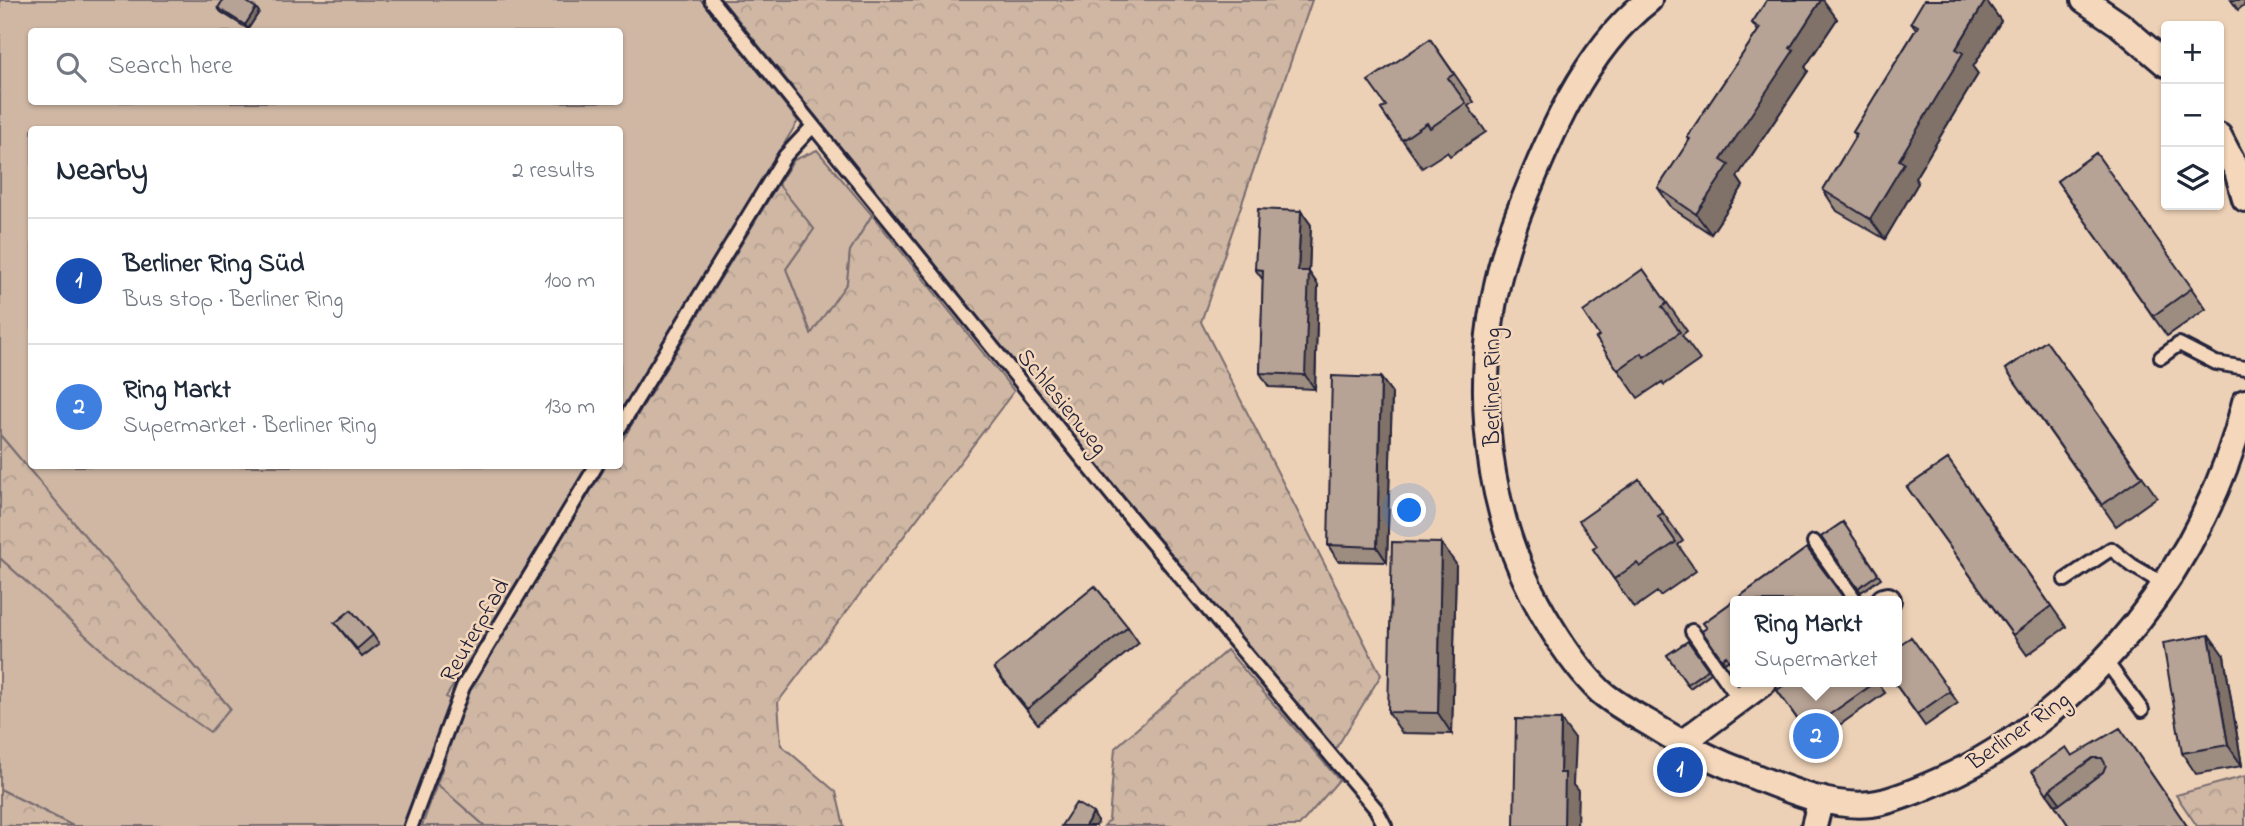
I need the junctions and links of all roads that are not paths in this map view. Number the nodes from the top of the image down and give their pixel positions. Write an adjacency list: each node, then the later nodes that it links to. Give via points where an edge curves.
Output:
1 (711, 0): 5 (lane, Schlesienweg)
2 (1649, 0): 25 (street, Berliner Ring, via 1608,40 1541,156 1510,234 1493,305 1486,404 1498,496 1523,579 1540,611 1565,650 1604,694)
3 (2084, 0): 4 (street)
4 (2161, 60)
5 (813, 126): 12 (lane, via 785,156); 28 (lane, Schlesienweg, via 1125,511 1376,809)
6 (2224, 144): 7 (street)
7 (2241, 169): 8 (street)
8 (2245, 200)
9 (2161, 357): 10 (lane, via 2179,344 2216,363)
10 (2245, 368)
11 (2245, 402): 16 (street, Berliner Ring, via 2204,514)
12 (623, 423)
13 (595, 469): 27 (lane, Reuterpfad, via 463,687)
14 (1814, 542): 17 (lane)
15 (2065, 580): 16 (lane, via 2110,549)
16 (2164, 584): 19 (street, Berliner Ring)
17 (1852, 596)
18 (1692, 631): 20 (lane)
19 (2105, 660): 24 (lane); 26 (street, Berliner Ring, via 2043,719 1951,776 1870,804)
20 (1730, 686)
21 (1731, 687): 23 (lane)
22 (1757, 687): 23 (street)
23 (1739, 699): 25 (street)
24 (2142, 710)
25 (1682, 743): 26 (street, Berliner Ring, via 1713,761)
26 (1821, 799): 29 (street)
27 (411, 826)
28 (1385, 826)
29 (1814, 826)

